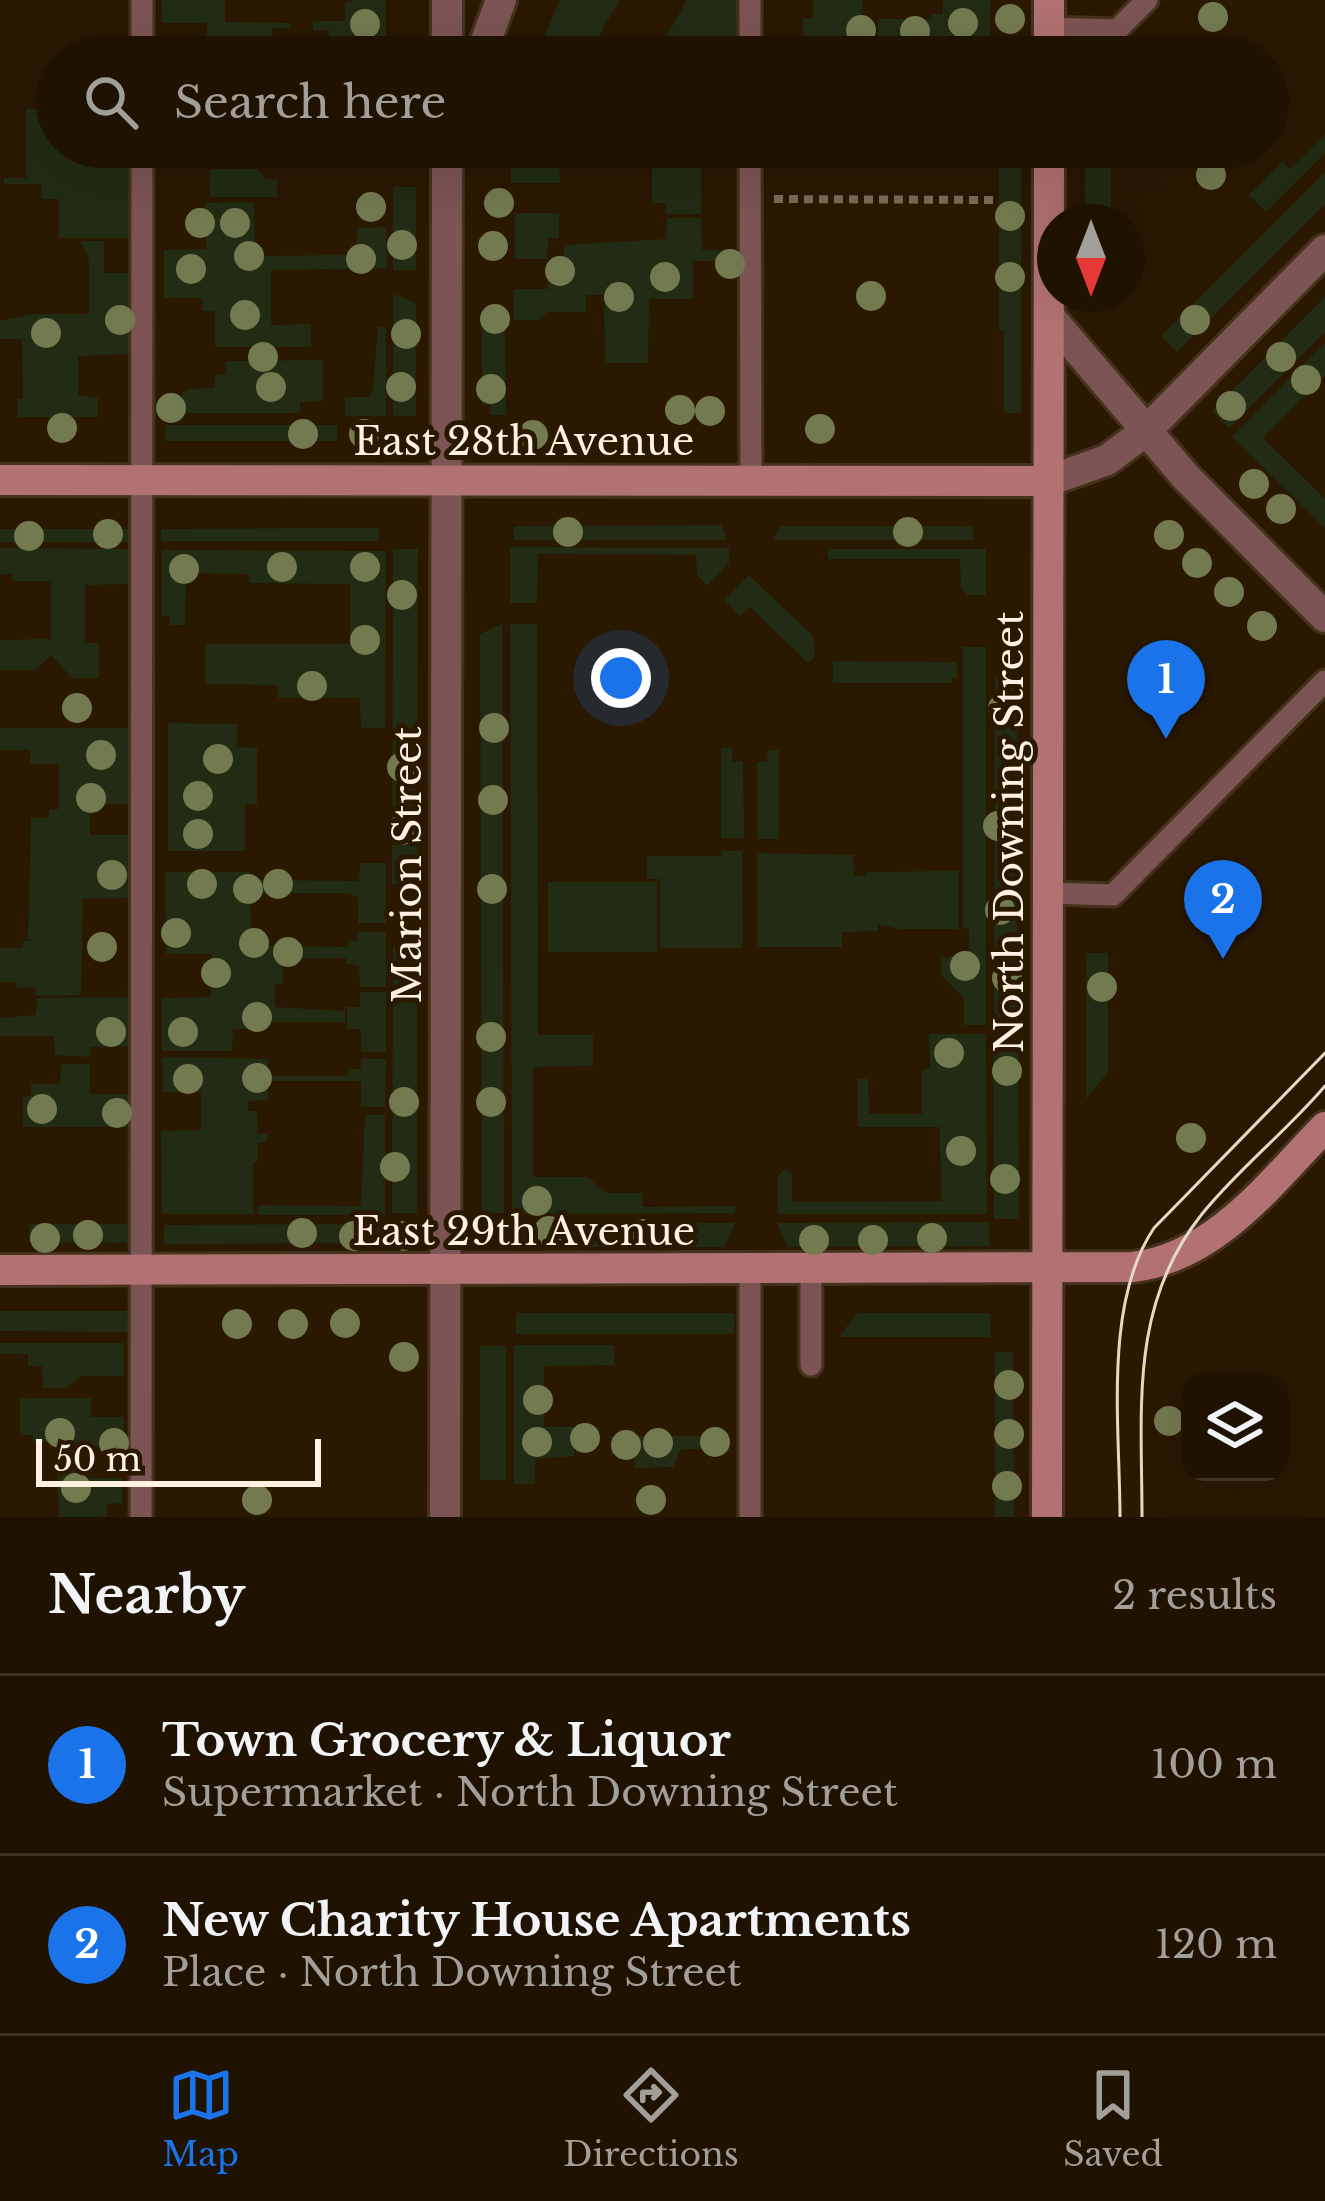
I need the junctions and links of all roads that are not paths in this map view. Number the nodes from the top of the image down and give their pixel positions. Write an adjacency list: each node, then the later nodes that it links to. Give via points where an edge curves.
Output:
1 (142, 0): 7 (lane)
2 (447, 0): 8 (street)
3 (501, 0): 9 (street)
4 (750, 0): 10 (lane)
5 (1147, 0): 6 (lane, via 1117,29)
6 (1049, 28)
7 (142, 36)
8 (447, 36)
9 (488, 36)
10 (750, 36)
11 (142, 168): 21 (lane)
12 (447, 168): 16 (street, Marion Street)
13 (455, 168): 16 (street, Marion Street)
14 (750, 168): 23 (lane)
15 (1049, 168): 18 (street, North Downing Street)
16 (446, 213): 22 (street, Marion Street)
17 (1325, 250): 19 (street)
18 (1049, 316): 19 (street); 24 (street, North Downing Street)
19 (1147, 430): 24 (street, via 1107,460); 25 (street)
20 (0, 480): 21 (street, East 28th Avenue)
21 (141, 480): 22 (street, East 28th Avenue); 32 (lane)
22 (446, 480): 23 (street, East 28th Avenue); 33 (street, Marion Street)
23 (751, 480): 24 (street, East 28th Avenue)
24 (1048, 481): 27 (street, North Downing Street)
25 (1325, 617)
26 (1325, 681): 27 (lane, via 1113,895)
27 (1048, 893): 30 (street, North Downing Street)
28 (1325, 1127): 30 (street, East 29th Avenue, via 1234,1218 1186,1253 1144,1266)
29 (811, 1269): 30 (street, East 29th Avenue); 34 (street, East 29th Avenue); 35 (lane)
30 (1048, 1269): 39 (street, North Downing Street)
31 (0, 1270): 32 (street, East 29th Avenue)
32 (141, 1270): 33 (street, East 29th Avenue); 36 (lane)
33 (446, 1270): 34 (street, East 29th Avenue); 37 (street, Marion Street)
34 (751, 1270): 38 (lane)
35 (811, 1365)
36 (141, 1517)
37 (445, 1517)
38 (751, 1517)
39 (1048, 1517)

